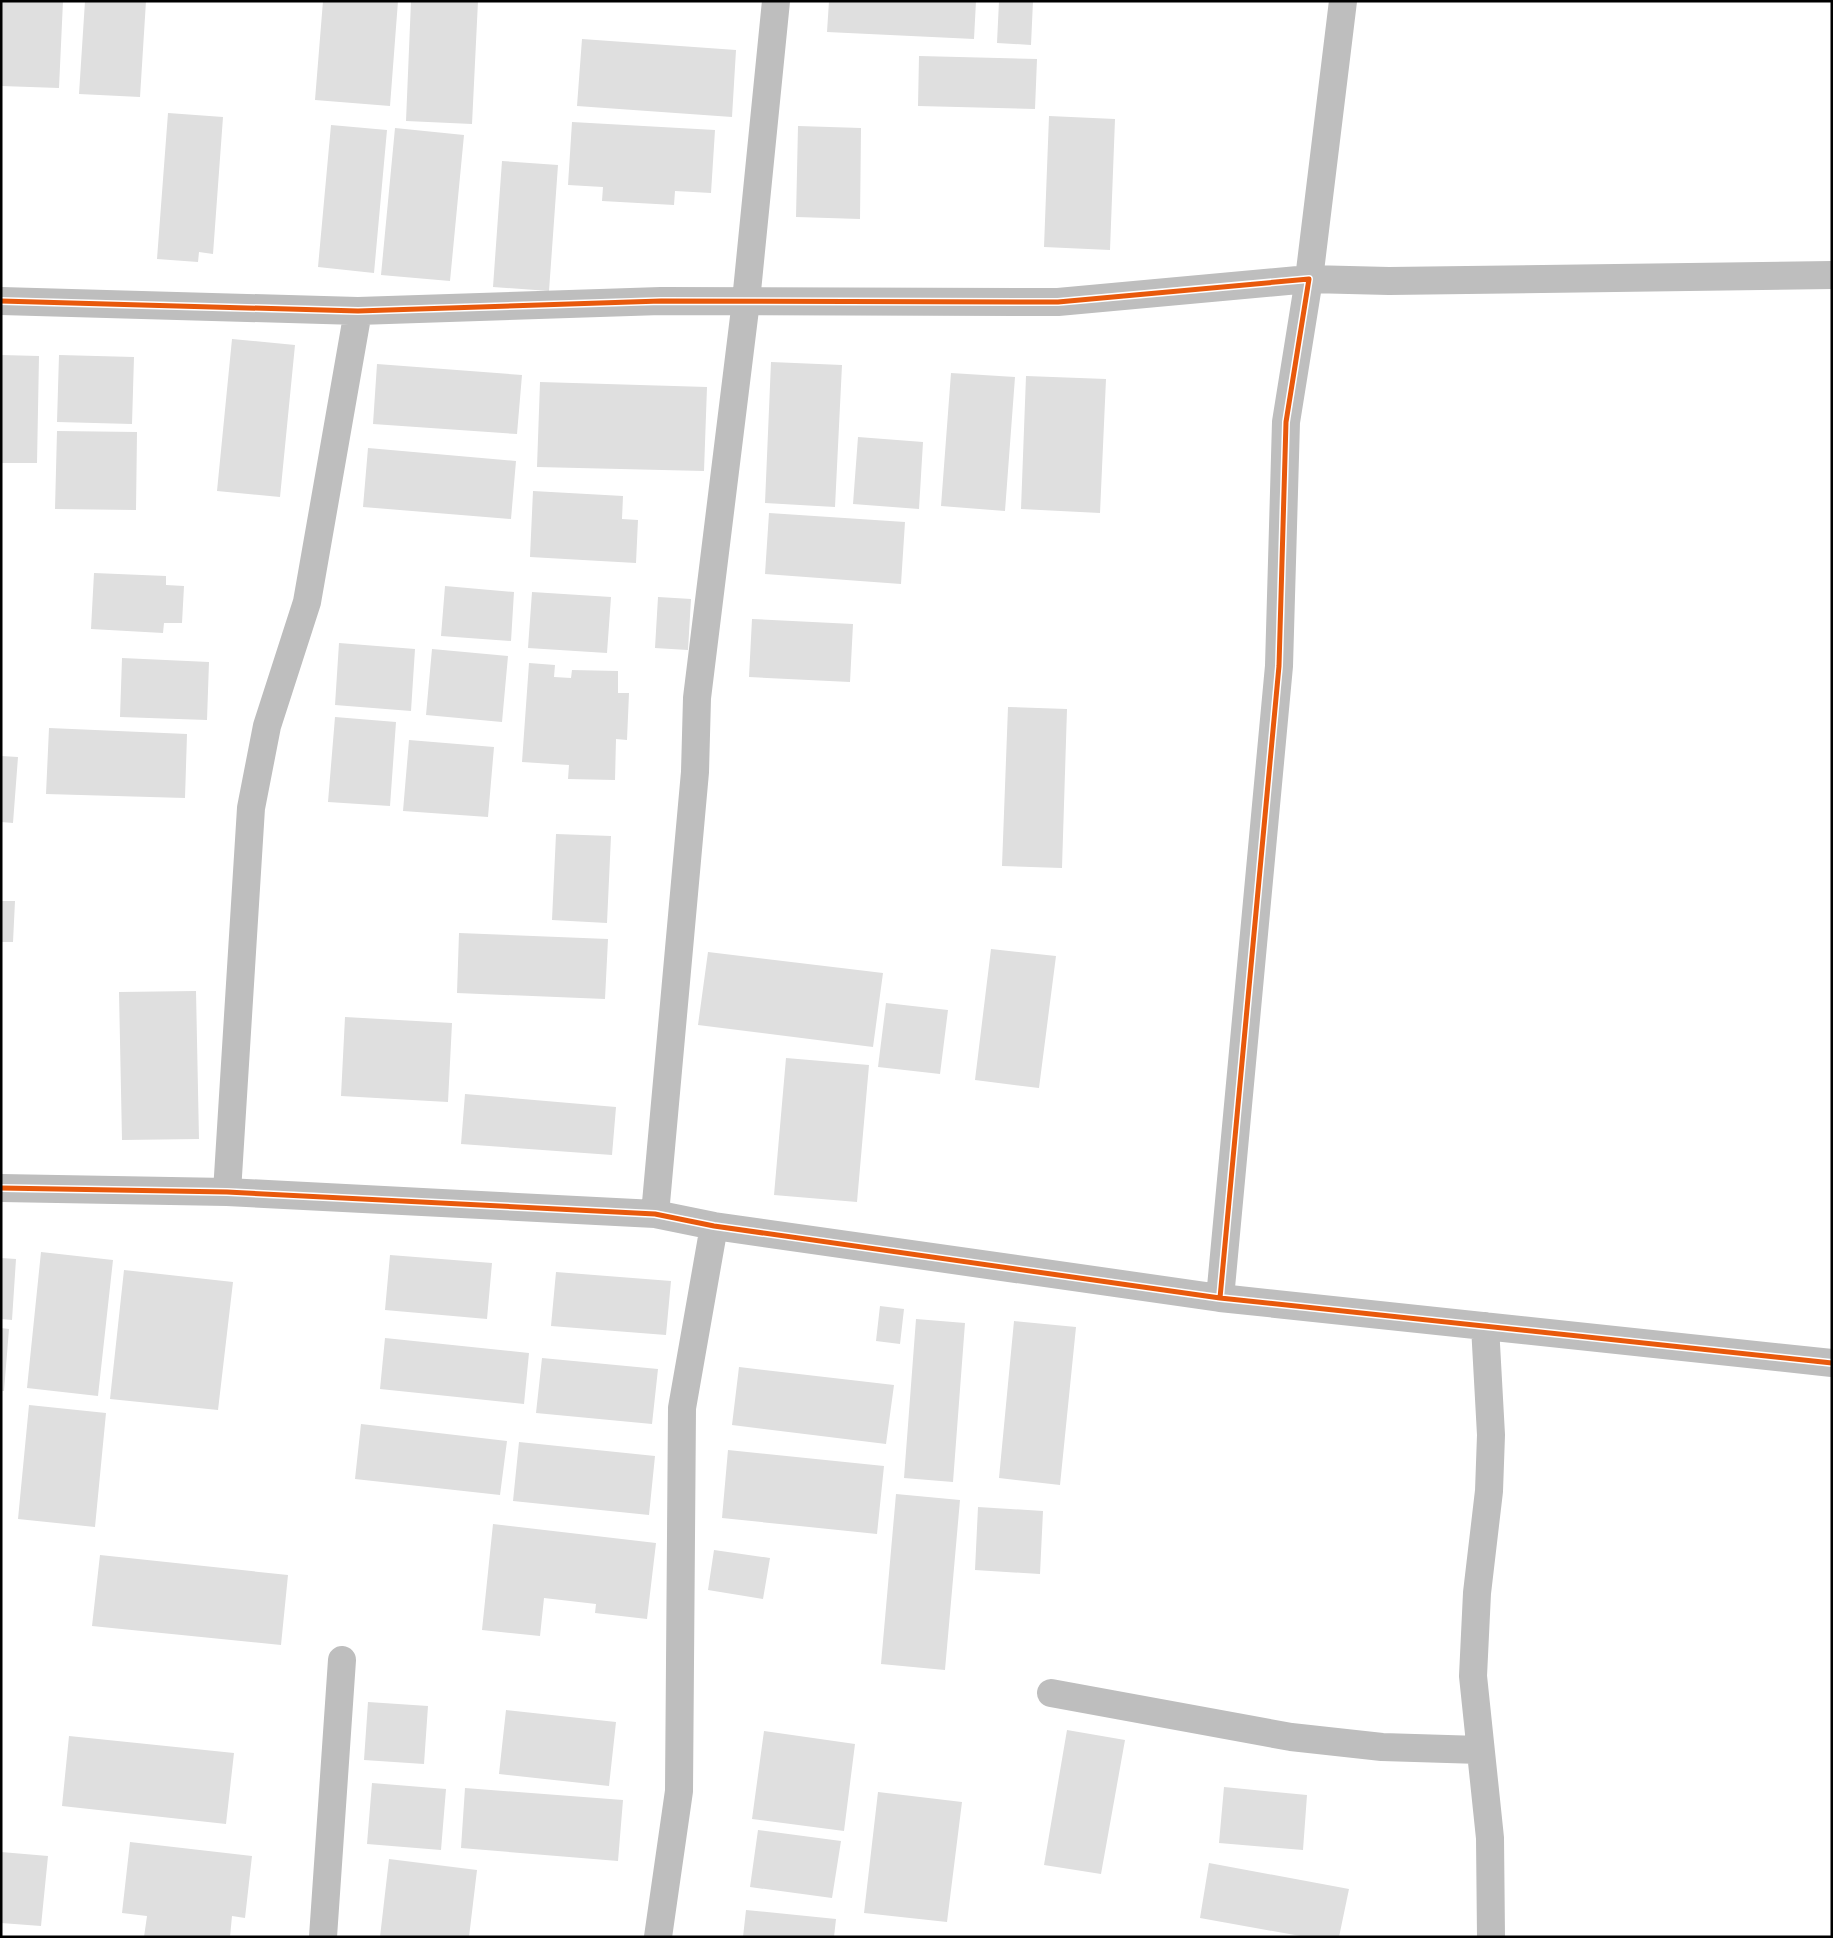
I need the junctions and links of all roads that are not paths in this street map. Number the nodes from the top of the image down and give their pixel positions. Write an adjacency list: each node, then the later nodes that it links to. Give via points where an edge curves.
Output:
1 (776, 1): 6 (street)
2 (1343, 1): 4 (street)
3 (1832, 275): 4 (street, via 1388,281)
4 (1309, 279): 6 (street, via 1058,302); 12 (street, via 1286,422 1279,666)
5 (1, 301): 7 (street)
6 (746, 301): 7 (street); 10 (street, via 697,698 696,772)
7 (358, 311): 9 (street, via 307,602 267,726 252,808)
8 (1, 1188): 9 (street)
9 (226, 1192): 10 (street)
10 (655, 1214): 11 (street)
11 (714, 1226): 12 (street); 19 (street, via 682,1408 679,1791)
12 (1220, 1298): 13 (street)
13 (1486, 1326): 14 (street); 17 (street, via 1491,1435 1489,1491 1476,1592 1473,1676)
14 (1832, 1363)
15 (342, 1660): 18 (street)
16 (1051, 1693): 17 (street, via 1291,1736 1382,1747)
17 (1480, 1750): 20 (street, via 1490,1838)
18 (323, 1937)
19 (658, 1937)
20 (1491, 1937)

